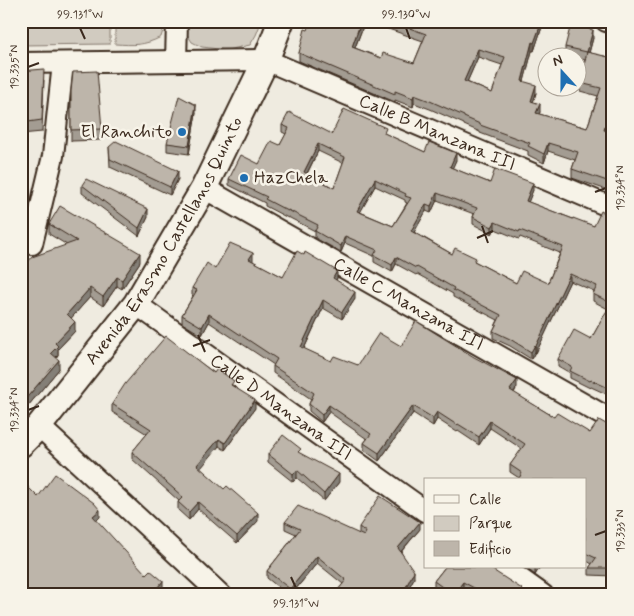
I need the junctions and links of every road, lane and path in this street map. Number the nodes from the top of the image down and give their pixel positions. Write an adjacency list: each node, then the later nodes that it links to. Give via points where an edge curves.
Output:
1 (177, 21): 6 (street)
2 (281, 21): 5 (street, Avenida Erasmo Castellanos Quinto)
3 (606, 21): 4 (street)
4 (613, 23)
5 (266, 60): 6 (street); 9 (street, Avenida Erasmo Castellanos Quinto); 10 (street, Calle B Manzana III)
6 (176, 61): 8 (street)
7 (21, 63): 8 (street)
8 (63, 63): 11 (street, via 53,156)
9 (204, 188): 12 (street, Avenida Erasmo Castellanos Quinto); 13 (street, Calle C Manzana III)
10 (608, 206)
11 (32, 244)
12 (136, 304): 14 (street, Avenida Erasmo Castellanos Quinto); 15 (street, Calle D Manzana III)
13 (613, 421)
14 (27, 435): 17 (street)
15 (424, 510)
16 (505, 568): 18 (street)
17 (221, 595)
18 (543, 595)

